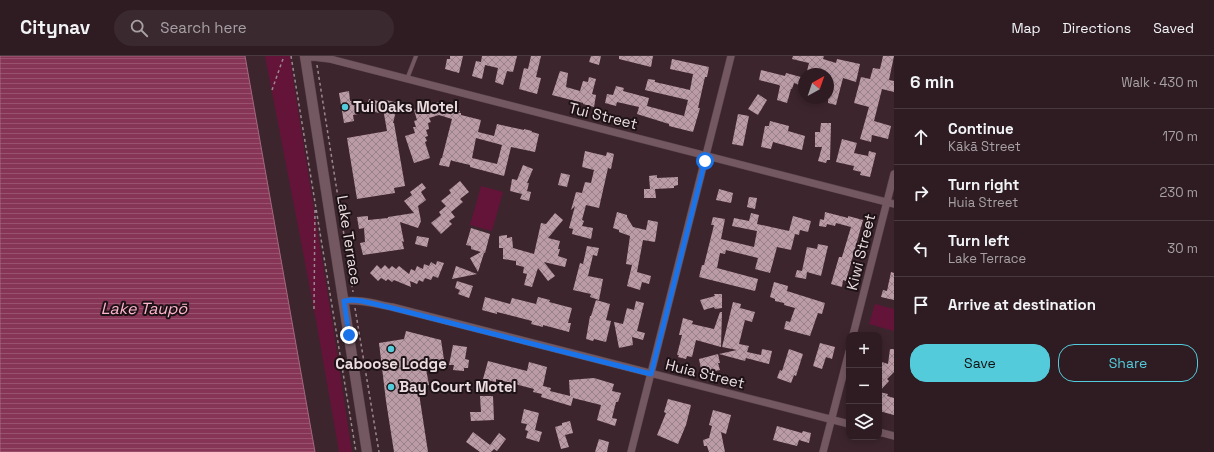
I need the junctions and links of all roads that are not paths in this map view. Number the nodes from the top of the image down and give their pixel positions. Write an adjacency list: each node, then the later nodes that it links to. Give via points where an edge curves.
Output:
1 (416, 56): 4 (lane)
2 (731, 56): 5 (street)
3 (305, 57): 4 (street, Tui Street, via 330,59); 8 (main road, Lake Terrace)
4 (407, 79): 5 (street, Tui Street)
5 (706, 156): 7 (street, Tui Street); 11 (street)
6 (894, 174): 7 (street, Kiwi Street)
7 (891, 203): 9 (street, Kiwi Street)
8 (349, 300): 11 (street, Huia Street, via 392,308); 16 (main road, Lake Terrace)
9 (854, 332)
10 (846, 364): 12 (street)
11 (651, 374): 12 (street, Huia Street); 17 (street)
12 (832, 420): 13 (street, Huia Street); 18 (street)
13 (846, 423)
14 (882, 433): 15 (street)
15 (894, 436)
16 (367, 452)
17 (631, 452)
18 (823, 452)

